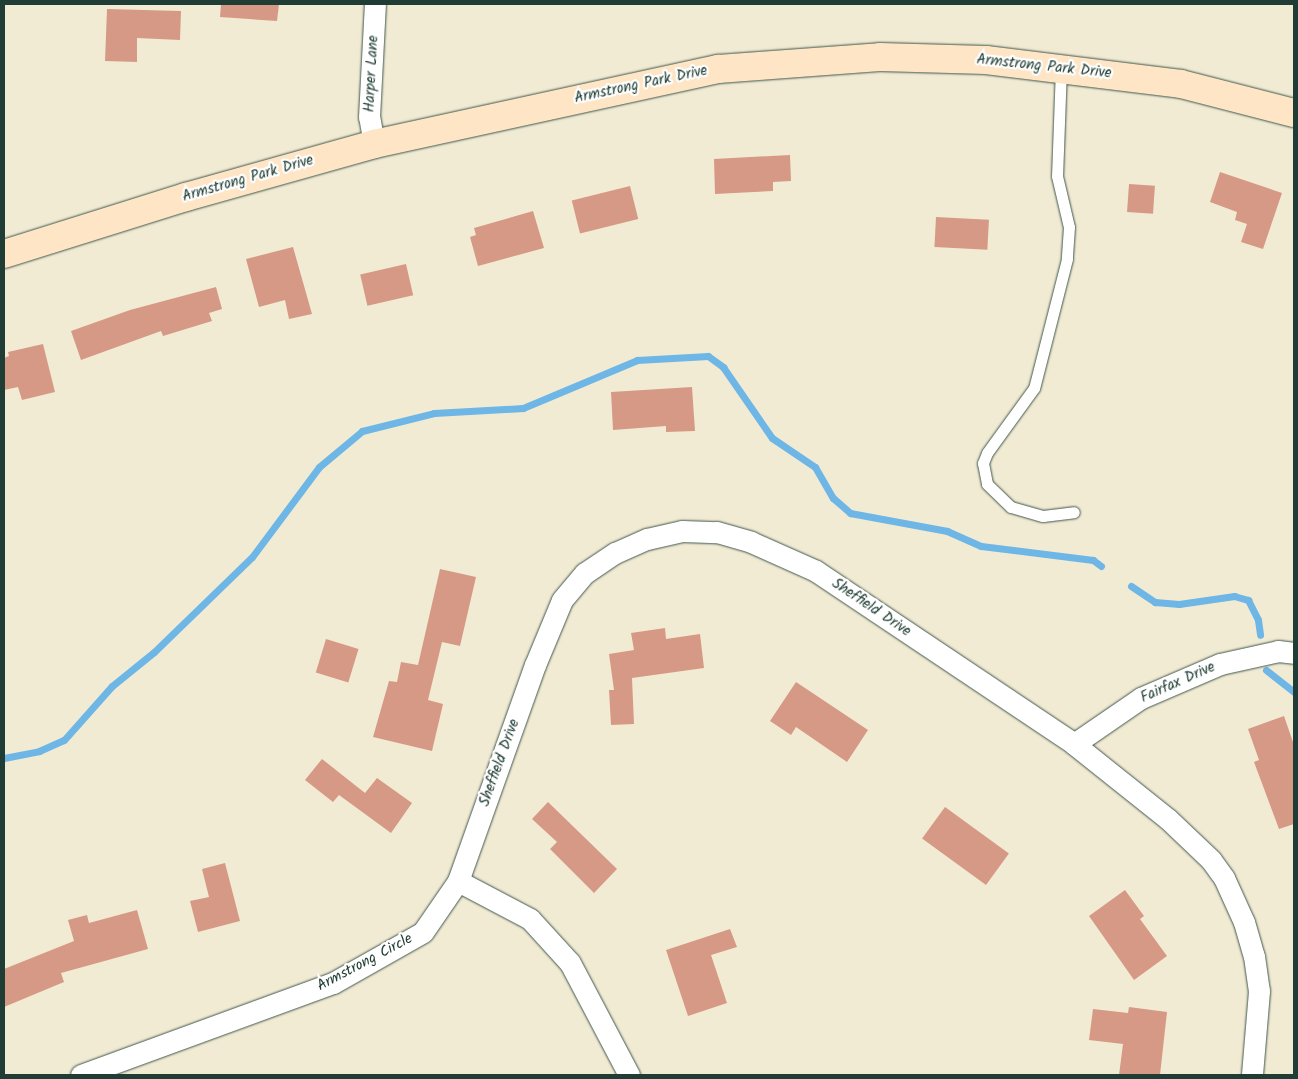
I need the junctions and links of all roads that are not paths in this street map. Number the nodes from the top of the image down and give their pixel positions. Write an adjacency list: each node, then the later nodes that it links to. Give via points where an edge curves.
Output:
1 (375, 4): 4 (street, Harper Lane, via 369,117)
2 (1061, 68): 3 (main road, Armstrong Park Drive, via 1181,84); 4 (main road, Armstrong Park Drive, via 986,60 880,57 718,69); 6 (lane, via 1057,176 1069,227 1067,259 1034,388 987,453 983,464 987,484 1011,507 1043,516)
3 (1294, 113)
4 (374, 144): 5 (main road, Armstrong Park Drive, via 186,197)
5 (4, 254)
6 (1074, 512)
7 (1294, 653): 8 (street, Fairfax Drive, via 1278,651 1220,664 1141,698)
8 (1074, 744): 9 (street, Sheffield Drive, via 816,571 751,542 717,532 682,531 647,539 615,553 586,573 562,600 535,665); 12 (street, Sheffield Drive, via 1168,819 1211,860 1232,888 1254,956 1259,991)
9 (458, 881): 10 (street, Armstrong Circle, via 423,932 333,983); 11 (street, via 530,919 570,963)
10 (81, 1075)
11 (629, 1075)
12 (1252, 1075)

